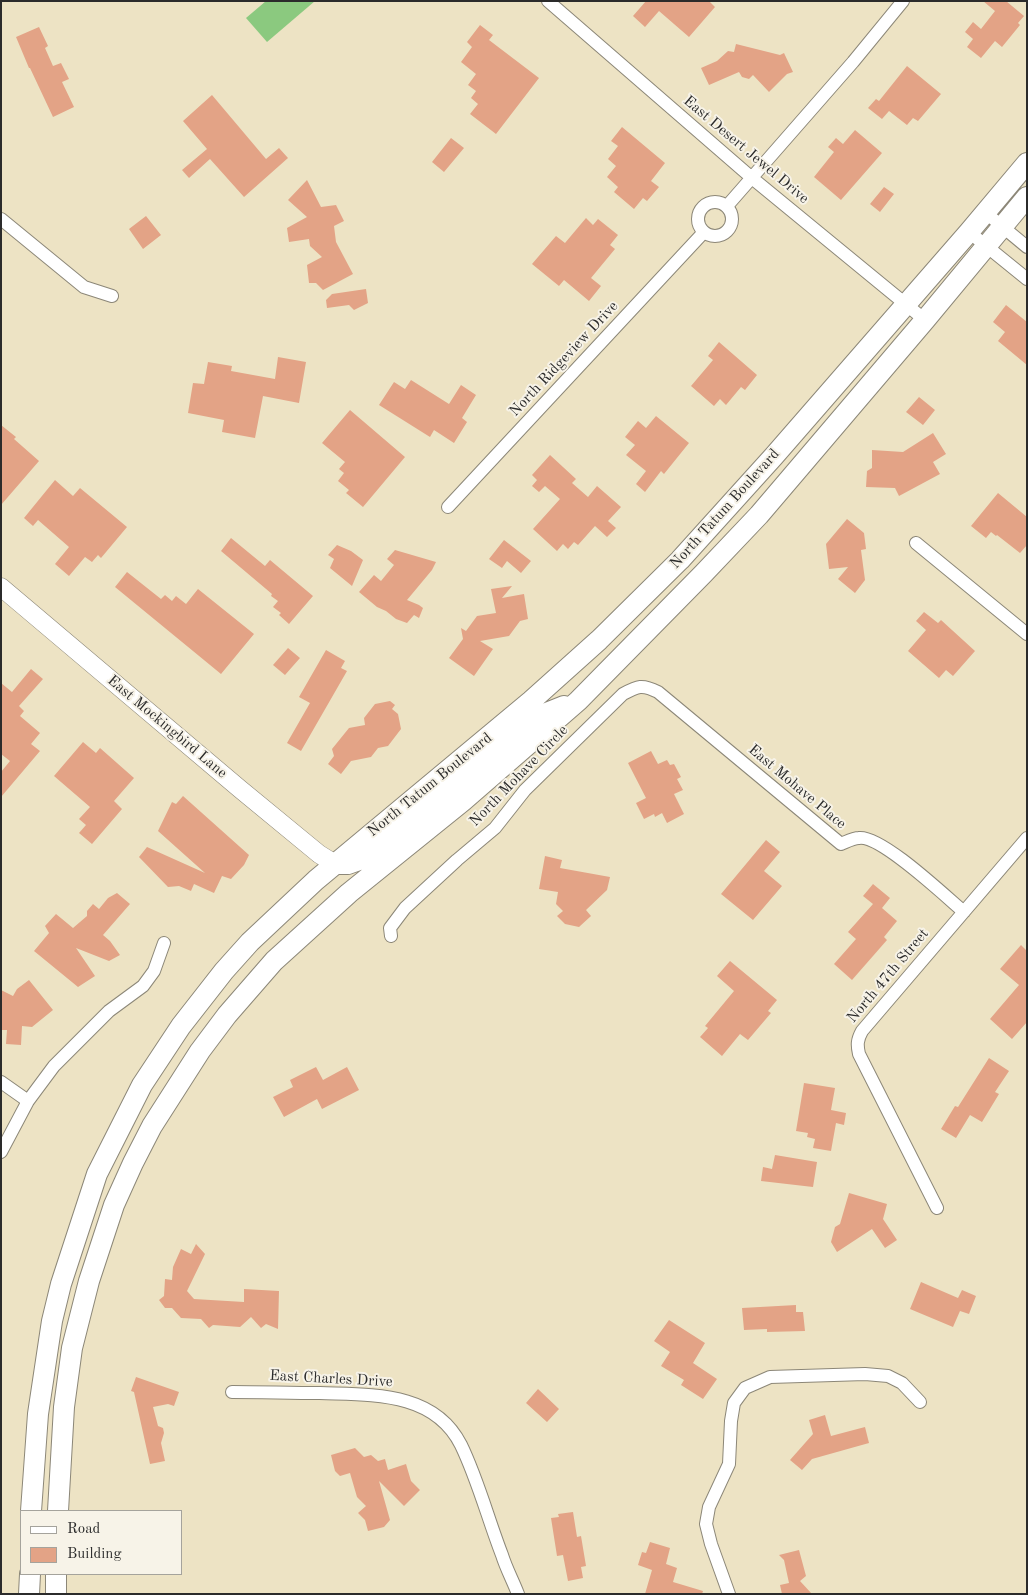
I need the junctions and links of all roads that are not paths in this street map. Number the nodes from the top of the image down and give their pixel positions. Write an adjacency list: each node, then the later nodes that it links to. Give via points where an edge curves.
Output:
1 (548, 1): 4 (street, East Desert Jewel Drive)
2 (903, 1): 4 (street)
3 (1027, 163): 7 (main road, North Tatum Boulevard)
4 (752, 178): 6 (street); 16 (street, East Desert Jewel Drive)
5 (1027, 197): 9 (main road, North Tatum Boulevard)
6 (727, 206): 10 (street, via 733,216 730,228 715,237); 10 (street, via 711,202 702,207 698,223)
7 (986, 213): 9 (street); 11 (main road, North Tatum Boulevard)
8 (1, 218): 15 (street, via 84,287)
9 (1002, 226): 12 (main road, North Tatum Boulevard); 13 (street)
10 (704, 232): 18 (street, North Ridgeview Drive)
11 (969, 232): 12 (street); 16 (main road, North Tatum Boulevard)
12 (987, 246): 14 (street); 17 (main road, North Tatum Boulevard)
13 (1027, 247)
14 (1027, 279)
15 (112, 296)
16 (906, 304): 17 (street, East Desert Jewel Drive); 25 (main road, North Tatum Boulevard, via 680,560 599,640)
17 (925, 320): 23 (main road, North Tatum Boulevard, via 759,515)
18 (448, 507)
19 (916, 543): 21 (street)
20 (1, 588): 25 (street, East Mockingbird Lane, via 240,789)
21 (1027, 634)
22 (638, 687): 26 (street, East Mohave Place, via 658,692 841,844 860,837 879,843); 27 (street, North Mohave Circle, via 623,694 532,783 495,828 406,908 390,928)
23 (578, 701): 25 (main road, via 539,716 369,854 348,864); 36 (main road, North Tatum Boulevard, via 463,801 349,893 274,961 200,1051 133,1164 114,1205 89,1281 72,1348 64,1406)
24 (1027, 838): 26 (street, North 47th Street)
25 (335, 864): 35 (main road, North Tatum Boulevard, via 250,942 181,1026 142,1085 97,1174 52,1321 38,1414)
26 (964, 912): 32 (street, North 47th Street, via 862,1031 857,1045 858,1054)
27 (391, 936)
28 (164, 943): 30 (street, via 154,971 143,986 109,1011 54,1066)
29 (1, 1082): 30 (street)
30 (28, 1101): 31 (street)
31 (1, 1152)
32 (937, 1208)
33 (232, 1392): 41 (street, East Charles Drive, via 374,1395 398,1398 431,1411 449,1427 461,1444)
34 (920, 1402): 42 (street, via 902,1383 888,1376 865,1374 770,1377 745,1388 734,1403 729,1464 706,1524)
35 (31, 1510)
36 (58, 1510)
37 (30, 1575): 39 (main road)
38 (56, 1575): 40 (main road)
39 (29, 1594)
40 (56, 1594)
41 (518, 1594)
42 (729, 1594)

